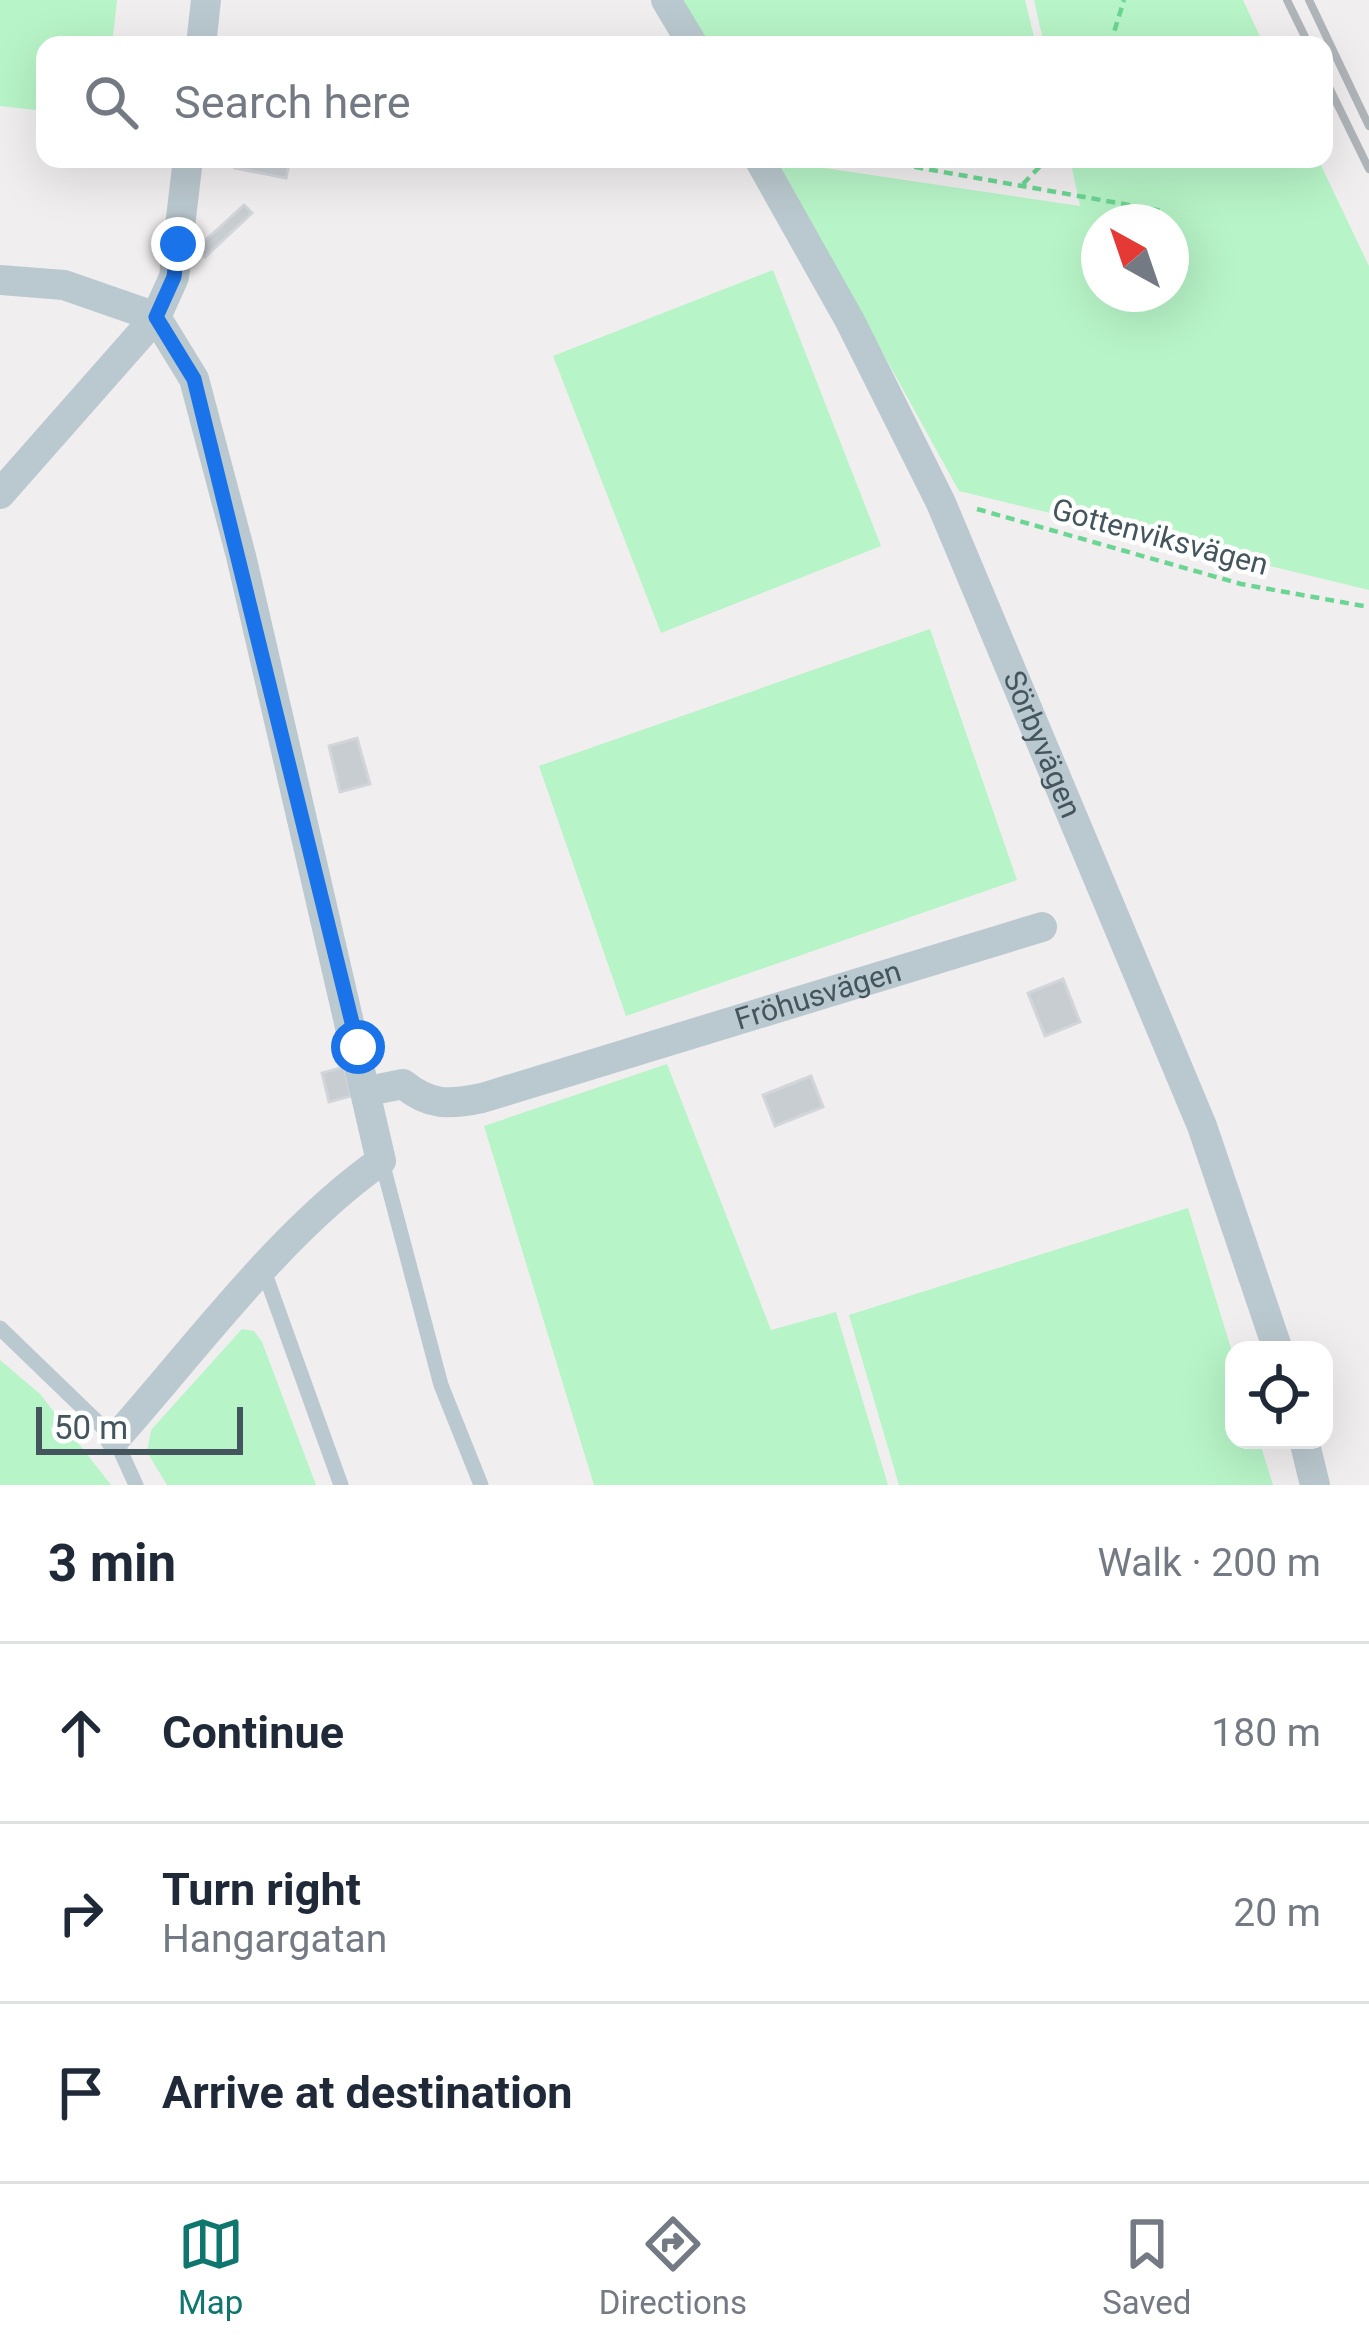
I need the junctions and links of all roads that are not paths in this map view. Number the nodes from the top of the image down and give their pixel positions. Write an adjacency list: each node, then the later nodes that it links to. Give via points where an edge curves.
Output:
1 (206, 0): 3 (street)
2 (666, 0): 4 (street)
3 (202, 36)
4 (688, 36)
5 (187, 168): 8 (street, via 174,277)
6 (764, 168): 15 (street, Sörbyvägen, via 941,503 1202,1126)
7 (0, 280): 8 (street, via 64,285)
8 (156, 317): 9 (street); 11 (street, via 194,379)
9 (0, 494)
10 (1042, 927): 11 (street, Fröhusvägen, via 448,1105 422,1100 403,1084)
11 (368, 1091): 12 (street)
12 (381, 1161): 13 (street); 20 (lane, via 441,1385)
13 (264, 1271): 16 (street); 19 (lane)
14 (0, 1328): 16 (lane)
15 (1275, 1341)
16 (115, 1439): 18 (lane)
17 (1306, 1449): 21 (street)
18 (136, 1485)
19 (341, 1485)
20 (482, 1485)
21 (1315, 1485)

